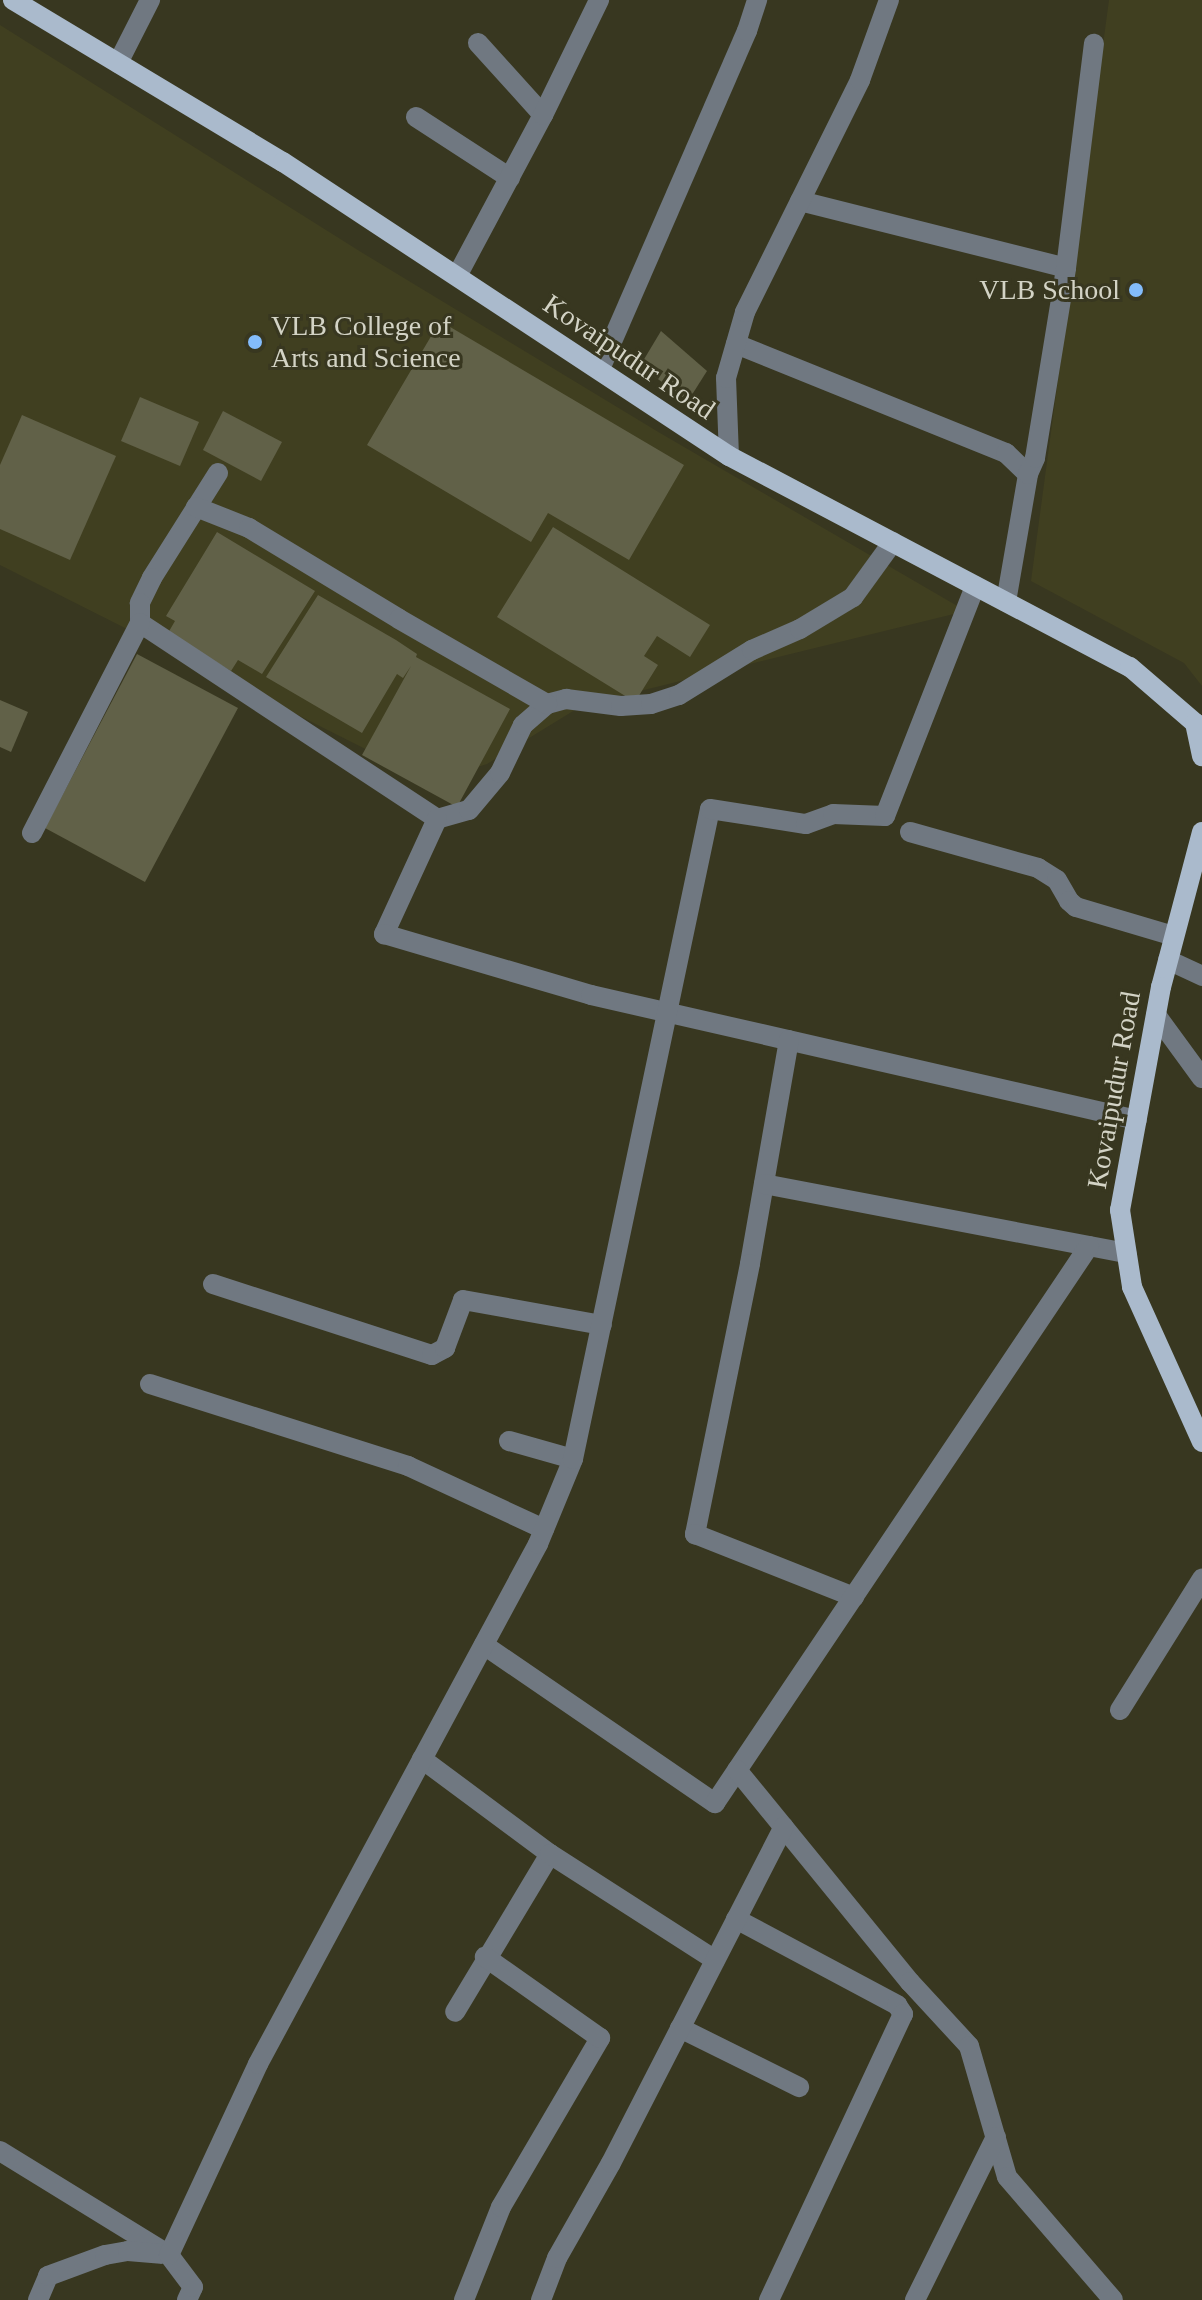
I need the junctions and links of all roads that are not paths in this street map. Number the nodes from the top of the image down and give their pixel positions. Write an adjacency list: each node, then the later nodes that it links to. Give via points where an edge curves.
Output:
1 (13, 0): 8 (main road, Kovaipudur Road)
2 (150, 0): 8 (street)
3 (599, 0): 9 (street)
4 (757, 0): 16 (street)
5 (889, 0): 12 (street, via 860,80)
6 (478, 43): 9 (street)
7 (1094, 44): 13 (street)
8 (118, 63): 14 (main road, Kovaipudur Road)
9 (543, 115): 11 (street)
10 (416, 117): 11 (street)
11 (510, 178): 14 (street)
12 (800, 201): 13 (street); 15 (street, via 745,312)
13 (1066, 268): 19 (street)
14 (457, 276): 16 (main road, Kovaipudur Road)
15 (736, 344): 17 (street, via 726,378); 19 (street, via 1006,453)
16 (600, 369): 17 (main road, Kovaipudur Road)
17 (729, 456): 21 (main road, Kovaipudur Road)
18 (218, 473): 20 (street)
19 (1028, 474): 23 (street)
20 (196, 507): 24 (street, via 152,578 140,603); 25 (street, via 249,528)
21 (893, 542): 22 (main road, Kovaipudur Road); 25 (street, via 853,597 679,695 636,705 566,699)
22 (975, 586): 23 (main road, Kovaipudur Road); 34 (street, via 885,816 833,814 806,824 710,809)
23 (1006, 602): 26 (main road, Kovaipudur Road, via 1130,667 1195,723)
24 (140, 623): 27 (street); 29 (street)
25 (547, 704): 27 (street, via 523,725 500,773 469,810)
26 (1202, 756)
27 (437, 819): 34 (street, via 384,934)
28 (910, 832): 31 (street, via 1038,868 1057,880 1076,907)
29 (32, 833)
30 (1202, 836): 31 (main road, Kovaipudur Road)
31 (1174, 936): 32 (main road, Kovaipudur Road)
32 (1168, 960): 33 (street); 35 (main road, Kovaipudur Road)
33 (1202, 976)
34 (669, 1013): 36 (street); 43 (street)
35 (1156, 1015): 37 (street); 38 (main road, Kovaipudur Road)
36 (789, 1040): 38 (street); 39 (street)
37 (1202, 1078)
38 (1137, 1120): 41 (main road, Kovaipudur Road, via 1120,1210)
39 (764, 1184): 40 (street); 50 (street, via 695,1534)
40 (1089, 1246): 41 (street); 50 (street)
41 (1127, 1253): 46 (main road, Kovaipudur Road, via 1132,1287)
42 (213, 1284): 43 (street, via 432,1355 445,1348 463,1300)
43 (602, 1325): 47 (street)
44 (150, 1384): 48 (street, via 408,1466)
45 (509, 1441): 47 (street)
46 (1202, 1442)
47 (573, 1459): 48 (street)
48 (544, 1529): 51 (street)
49 (1202, 1579): 52 (street)
50 (854, 1597): 54 (street)
51 (484, 1645): 53 (street); 54 (street, via 715,1803)
52 (1120, 1710)
53 (422, 1759): 56 (street); 65 (street, via 258,2064)
54 (737, 1770): 55 (street)
55 (784, 1827): 57 (street); 63 (street, via 969,2046)
56 (550, 1854): 58 (street); 59 (street)
57 (736, 1919): 59 (street); 70 (street, via 897,2005 903,2014)
58 (485, 1957): 60 (street); 68 (street, via 600,2038 501,2207)
59 (715, 1960): 61 (street)
60 (455, 2012)
61 (680, 2028): 62 (street); 69 (street, via 557,2258)
62 (799, 2087)
63 (996, 2137): 71 (street); 72 (street, via 1007,2177)
64 (0, 2151): 65 (street)
65 (169, 2255): 66 (street); 67 (street, via 105,2255 48,2276)
66 (196, 2296)
67 (38, 2300)
68 (464, 2300)
69 (541, 2300)
70 (769, 2300)
71 (915, 2300)
72 (1113, 2300)

